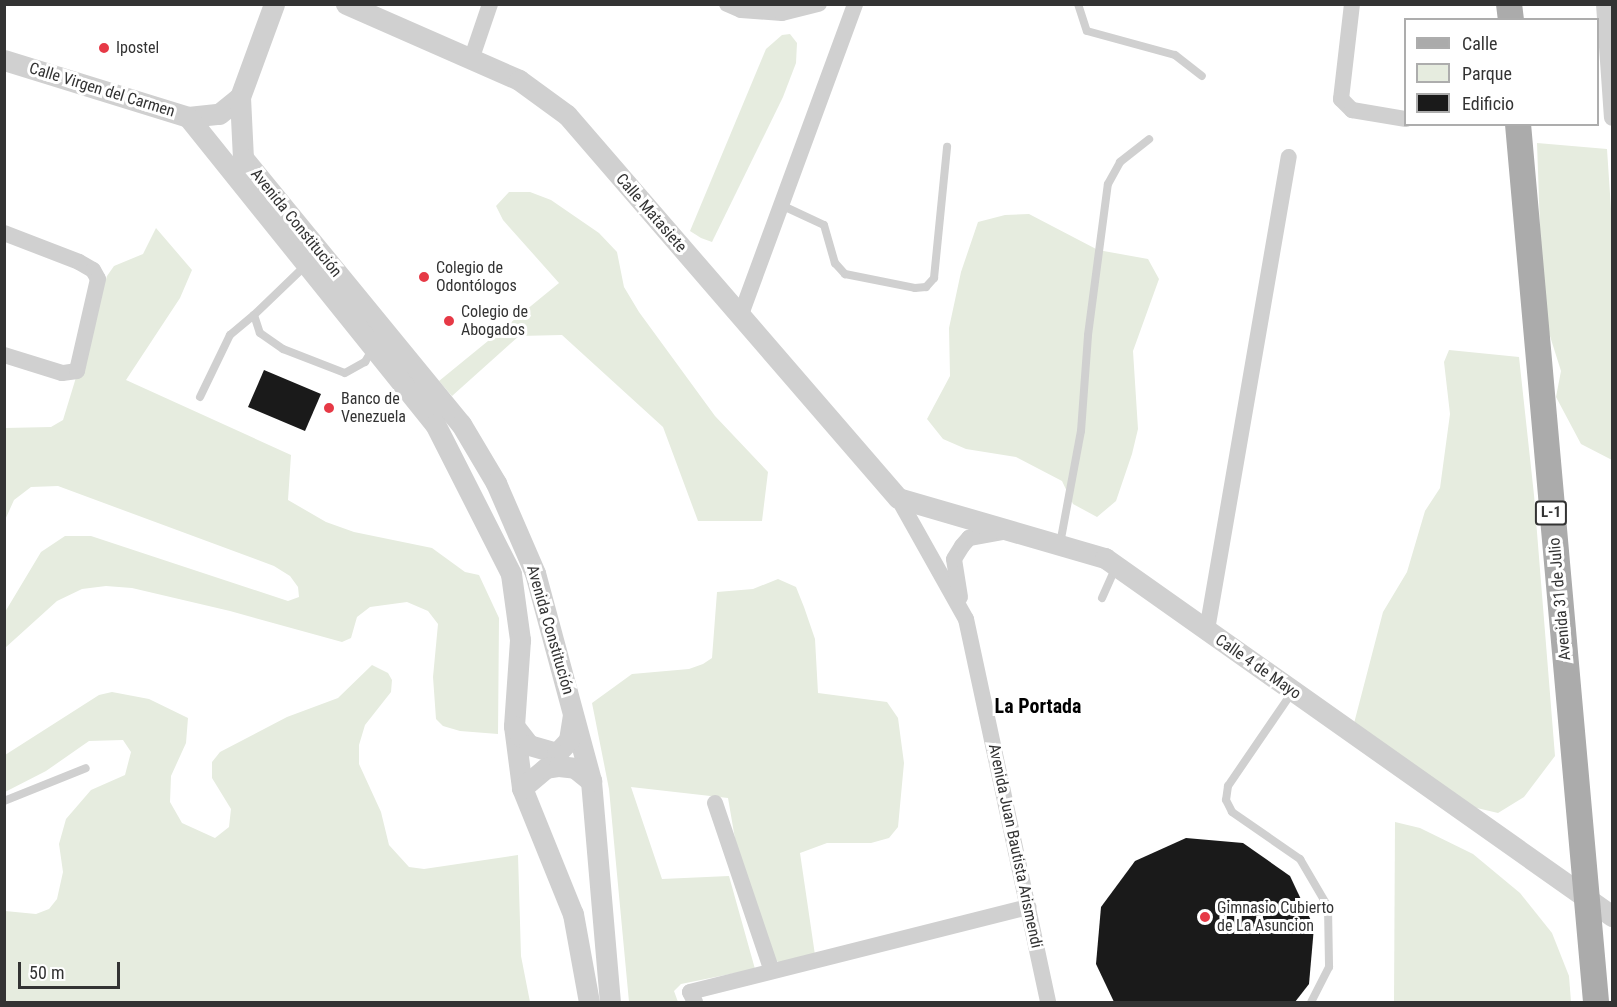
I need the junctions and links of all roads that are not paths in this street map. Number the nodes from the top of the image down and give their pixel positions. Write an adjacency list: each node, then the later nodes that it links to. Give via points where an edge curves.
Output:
1 (273, 4): 13 (street)
2 (346, 4): 10 (street, Calle Matasiete)
3 (490, 4): 10 (street)
4 (727, 4): 5 (street, via 741,10 782,13)
5 (819, 4)
6 (855, 4): 22 (street)
7 (1078, 4): 12 (lane, via 1087,31 1175,56)
8 (1352, 4): 16 (street, via 1341,99 1352,110)
9 (1604, 4): 15 (street)
10 (472, 57): 26 (street, Calle Matasiete, via 519,80 567,114)
11 (4, 60): 14 (street, Calle Virgen del Carmen)
12 (1202, 76)
13 (240, 97): 14 (street, Calle Virgen del Carmen, via 219,114); 21 (street, Avenida Constitución)
14 (188, 117): 21 (street, Avenida Constitución)
15 (1612, 118)
16 (1404, 119)
17 (1518, 126): 45 (main road, Avenida 31 de Julio / L-1)
18 (1149, 139): 32 (lane, via 1120,162 1108,184 1088,335 1082,431)
19 (946, 147): 22 (lane, via 934,278 926,286 915,288 845,274 835,263 824,225)
20 (1289, 157): 36 (street)
21 (234, 160): 24 (street, Avenida Constitución); 38 (street, Avenida Constitución, via 461,424 496,483 536,573)
22 (781, 205): 26 (street)
23 (4, 233): 28 (street, via 79,262 93,270 98,279 76,371 62,373)
24 (308, 264): 25 (lane); 27 (street, Avenida Constitución)
25 (254, 315): 27 (lane, via 260,333 283,350 345,373 365,362); 29 (lane, via 230,335)
26 (740, 317): 30 (street, Calle Matasiete)
27 (374, 347): 39 (street, Avenida Constitución, via 435,424 511,574 520,640)
28 (4, 355)
29 (200, 397)
30 (898, 498): 31 (street, Calle 4 de Mayo); 35 (street, Avenida Juan Bautista Arismendi)
31 (1010, 530): 32 (street, Calle 4 de Mayo); 35 (street, Avenida Juan Bautista Arismendi, via 969,538 954,559)
32 (1060, 545): 33 (street, Calle 4 de Mayo)
33 (1116, 565): 34 (lane); 36 (street, Calle 4 de Mayo)
34 (1102, 598)
35 (966, 619): 46 (street, Avenida Juan Bautista Arismendi)
36 (1207, 630): 37 (street, Calle 4 de Mayo)
37 (1293, 691): 45 (street, Calle 4 de Mayo); 53 (lane, via 1228,786 1226,801 1232,812 1300,859 1328,907 1329,967)
38 (574, 714): 39 (street, via 568,740 557,753 529,745); 41 (street, Avenida Constitución)
39 (514, 726): 42 (street, Avenida Constitución)
40 (86, 768): 43 (lane)
41 (591, 781): 42 (street, via 575,768 559,766 546,768); 50 (street, Avenida Constitución)
42 (522, 788): 49 (street, Avenida Constitución, via 573,914)
43 (4, 801)
44 (715, 803): 48 (street)
45 (1587, 900): 47 (street, Calle 4 de Mayo); 54 (main road, Avenida 31 de Julio / L-1)
46 (1028, 907): 48 (street); 52 (street, Avenida Juan Bautista Arismendi)
47 (1612, 916)
48 (772, 971): 51 (street, via 690,992)
49 (590, 1002)
50 (610, 1002)
51 (695, 1002)
52 (1048, 1002)
53 (1311, 1002)
54 (1596, 1002)

